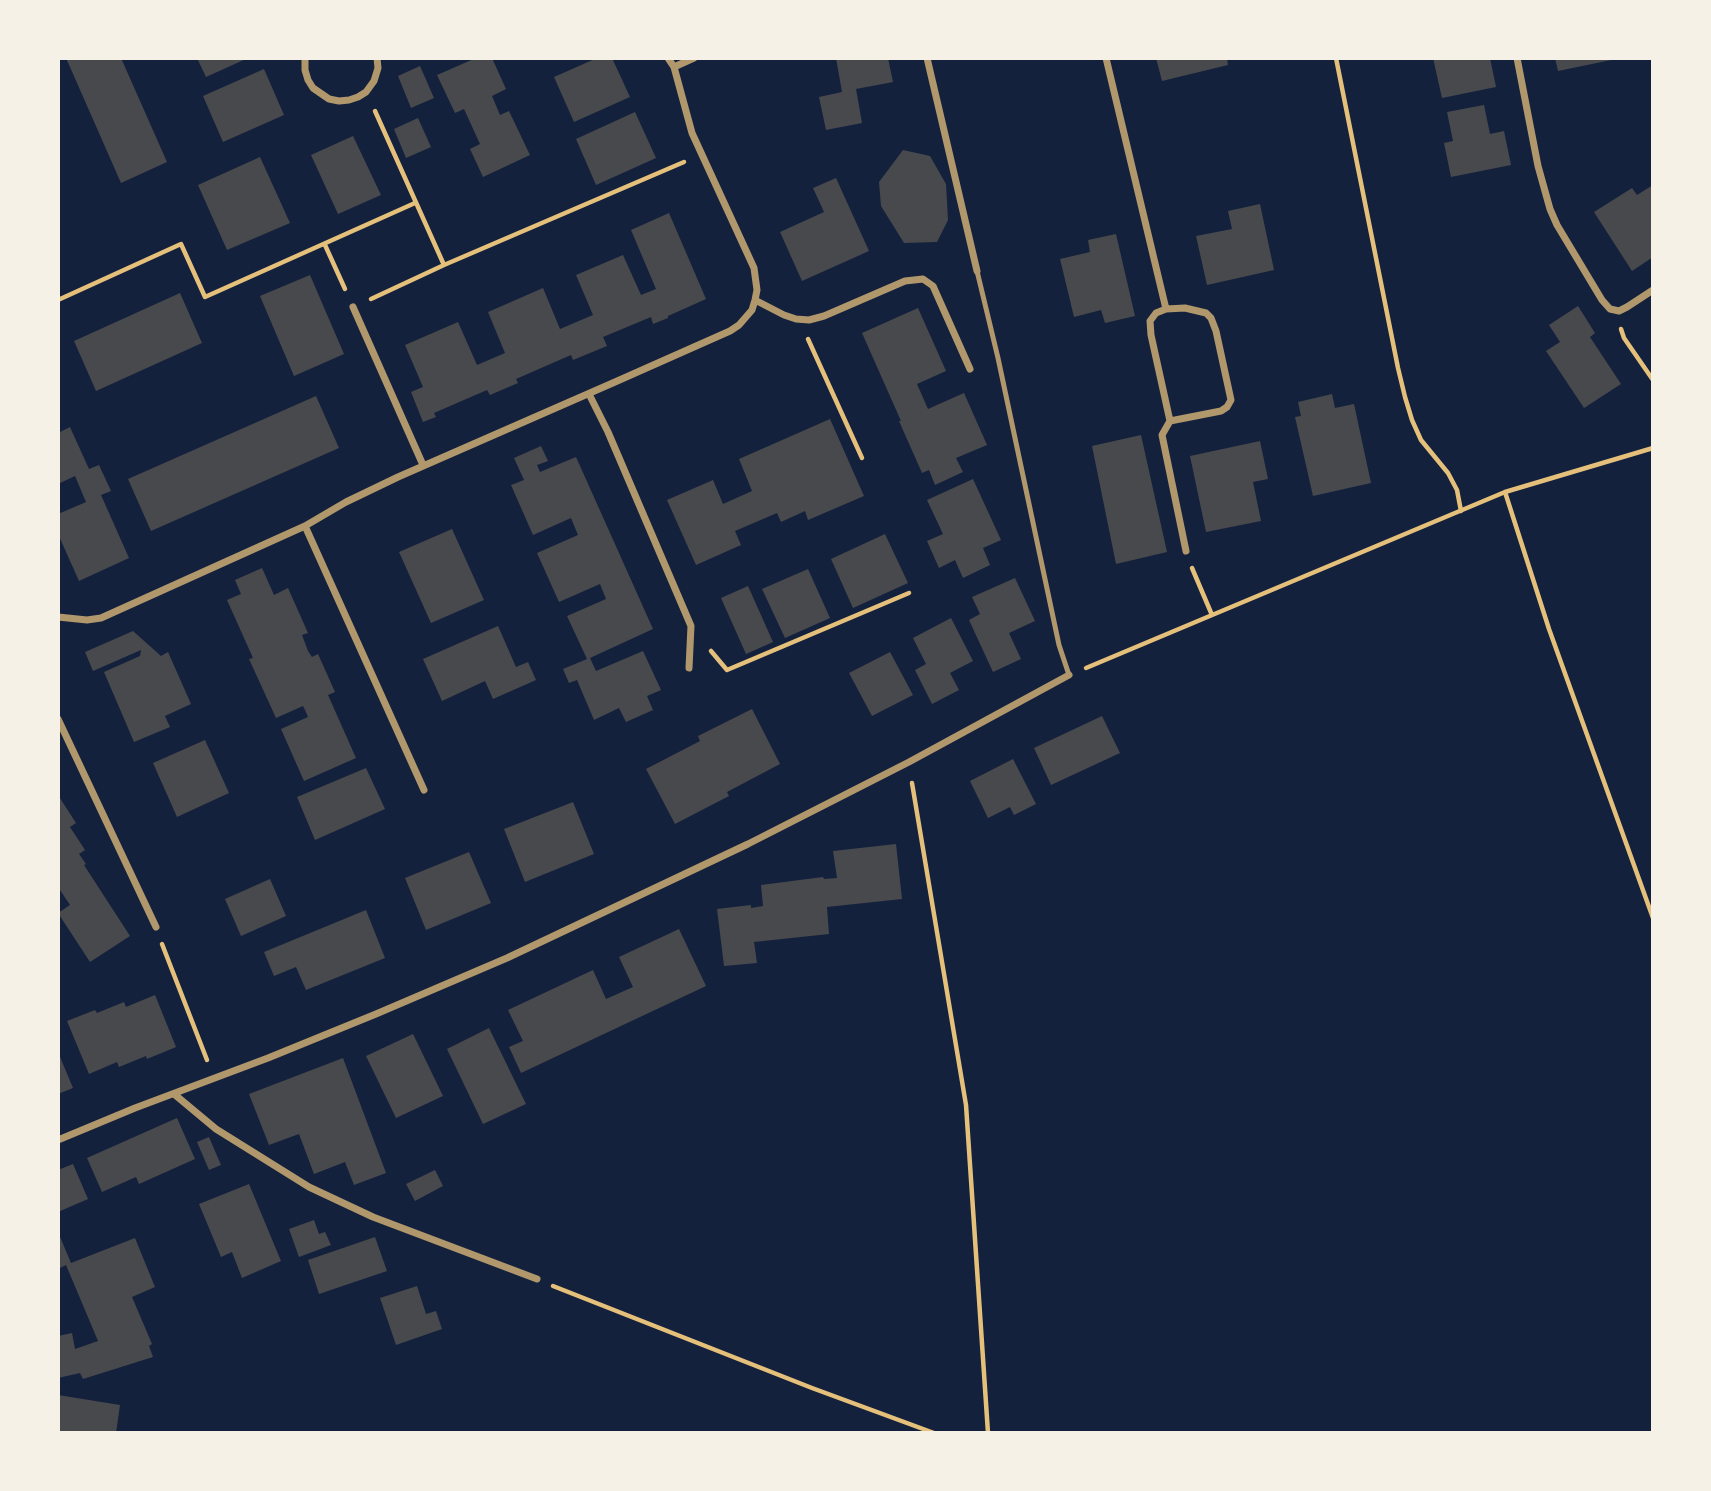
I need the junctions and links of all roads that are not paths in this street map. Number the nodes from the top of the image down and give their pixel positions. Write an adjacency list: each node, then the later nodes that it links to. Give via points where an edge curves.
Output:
1 (305, 58): 2 (street, via 313,88 339,101 366,92 374,81)
2 (377, 58)
3 (668, 58): 8 (street)
4 (694, 58): 8 (street)
5 (927, 58): 9 (street)
6 (1106, 58): 13 (street)
7 (1517, 58): 10 (street, via 1538,166 1556,225 1610,309 1619,311)
8 (674, 67): 11 (street, via 691,133 754,268)
9 (977, 271): 22 (lane)
10 (1653, 290)
11 (755, 300): 14 (street, via 783,315 809,320 905,281 923,279 933,286); 15 (street, via 746,318 730,331)
12 (353, 307): 17 (street)
13 (1166, 309): 16 (street, via 1150,321); 16 (street, via 1185,308 1211,318 1231,400 1221,411)
14 (970, 369)
15 (589, 394): 17 (street); 21 (street, via 691,626)
16 (1170, 421): 19 (street, via 1162,435)
17 (423, 465): 18 (street)
18 (305, 526): 20 (street, via 101,618); 24 (street)
19 (1186, 551)
20 (58, 617)
21 (689, 668)
22 (1069, 674): 26 (street, via 748,844 507,958)
23 (58, 719): 25 (street)
24 (424, 790)
25 (156, 927)
26 (174, 1094): 27 (street); 28 (street, via 216,1129 309,1187 373,1217)
27 (58, 1140)
28 (537, 1279)

